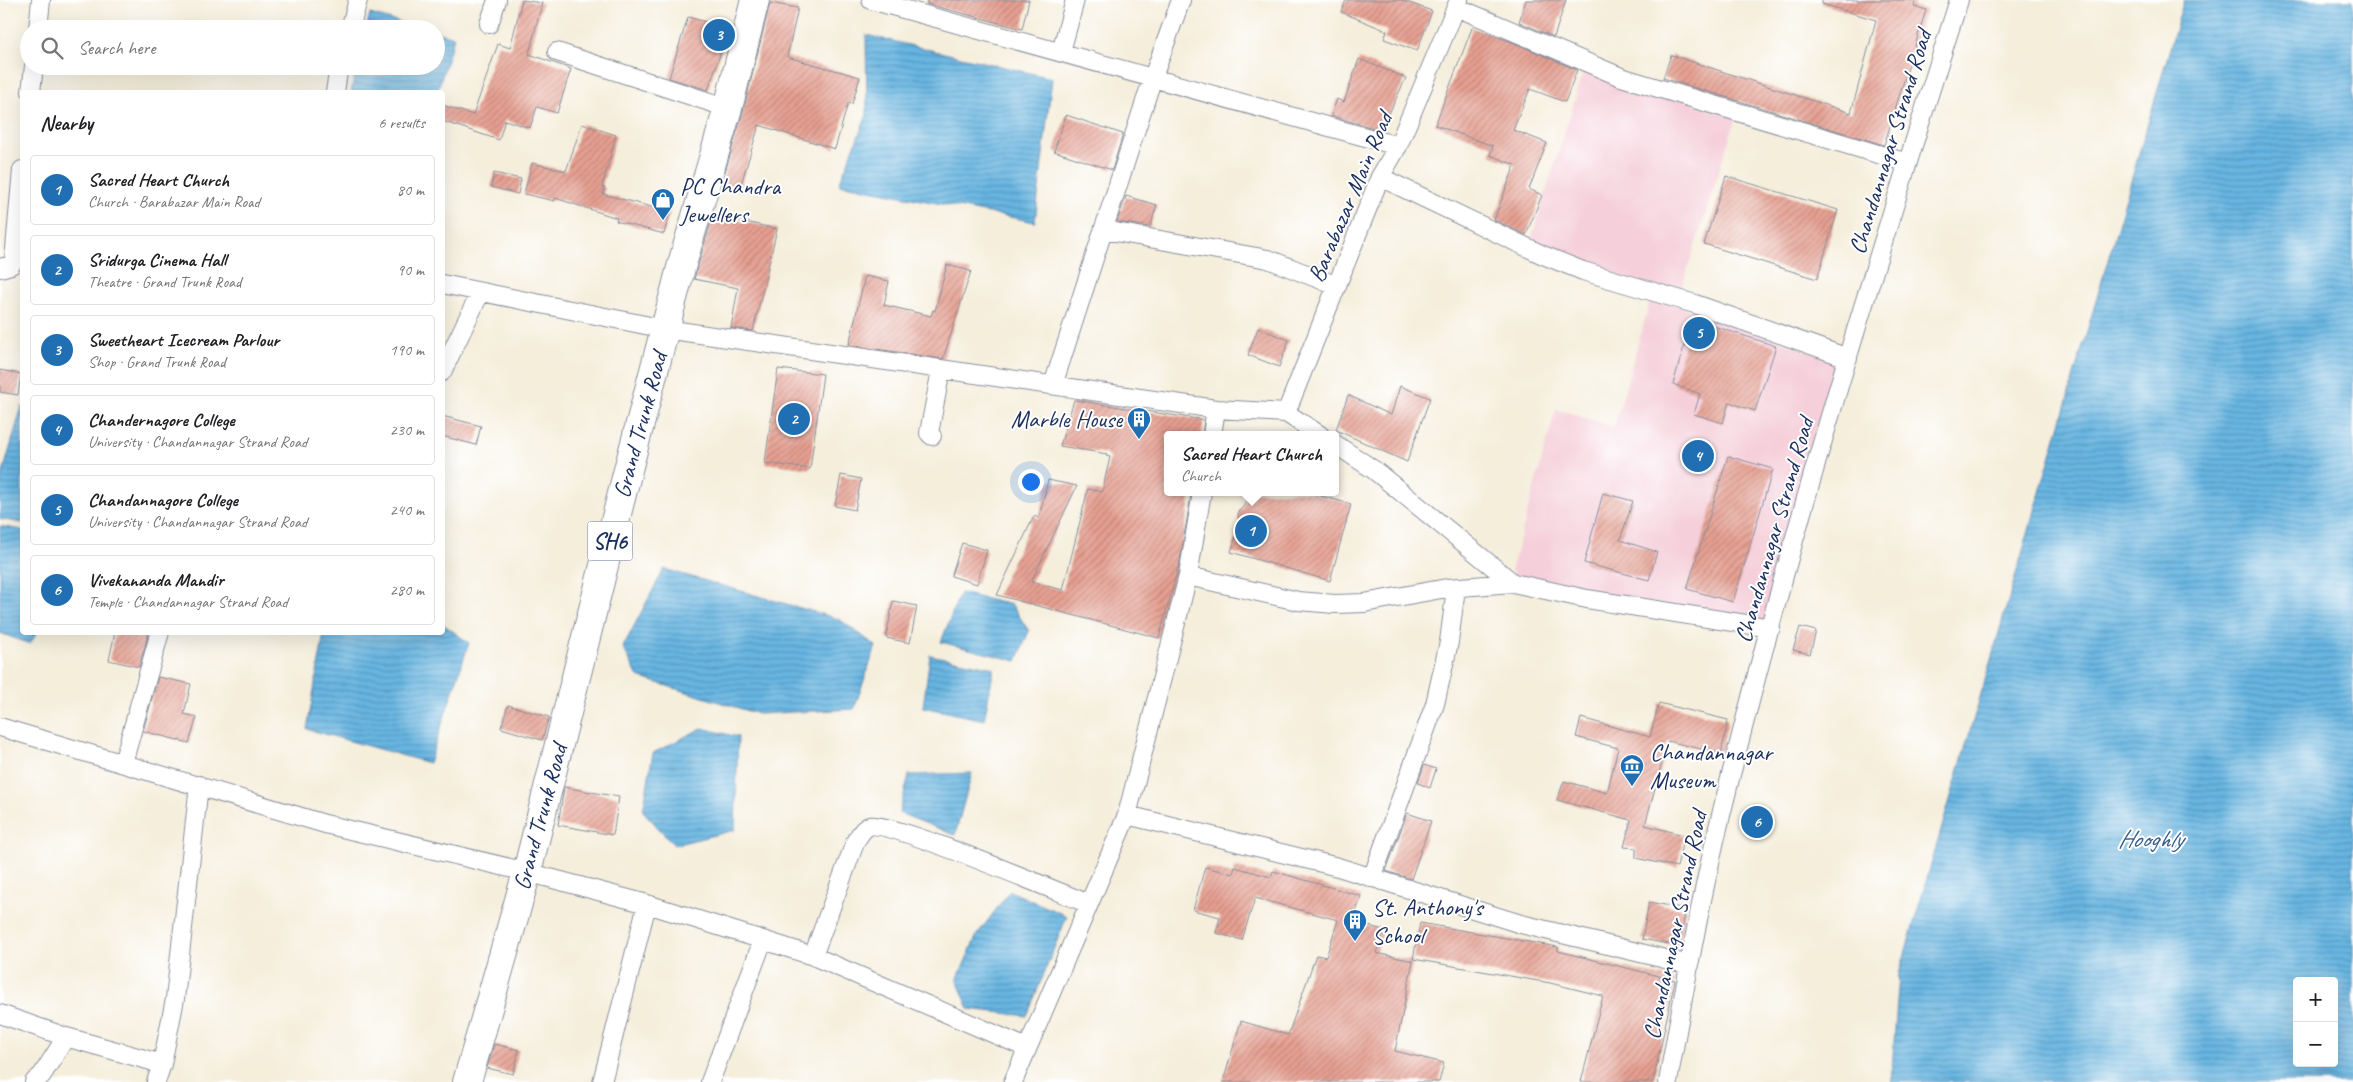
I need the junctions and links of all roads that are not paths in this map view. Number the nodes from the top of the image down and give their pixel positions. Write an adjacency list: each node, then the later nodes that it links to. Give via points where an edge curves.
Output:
1 (41, 0): 10 (street)
2 (358, 0): 11 (street)
3 (497, 0): 12 (street)
4 (871, 0): 14 (street)
5 (1075, 0): 14 (street)
6 (1181, 0): 17 (street)
7 (1960, 0): 22 (street, Chandannagar Strand Road)
8 (750, 1): 20 (main road, Grand Trunk Road / SH6)
9 (1458, 3): 21 (street, Barabazar Main Road); 22 (street, via 1621,77)
10 (39, 20)
11 (352, 20)
12 (489, 24)
13 (557, 52): 20 (street)
14 (1061, 52): 17 (street)
15 (33, 75): 18 (street)
16 (338, 75): 19 (street)
17 (1153, 77): 21 (street); 25 (street)
18 (31, 90)
19 (335, 90)
20 (728, 108): 30 (main road, Grand Trunk Road / SH6)
21 (1398, 146): 23 (street, Barabazar Main Road)
22 (1908, 163): 31 (street, Chandannagar Strand Road)
23 (1380, 177): 28 (street, Barabazar Main Road); 31 (street, via 1583,271 1695,304)
24 (20, 212): 26 (street, via 14,260 11,265)
25 (1104, 230): 28 (street, via 1268,259); 34 (street)
26 (0, 268)
27 (445, 285): 29 (street)
28 (1337, 286): 36 (street, Barabazar Main Road)
29 (480, 293): 30 (street); 32 (street)
30 (665, 329): 33 (street); 51 (main road, Grand Trunk Road / SH6)
31 (1848, 358): 45 (street, Chandannagar Strand Road)
32 (445, 366)
33 (941, 370): 34 (street); 39 (street, via 930,420 929,433)
34 (1053, 385): 35 (street)
35 (1216, 409): 36 (street); 37 (street)
36 (1286, 413): 38 (street)
37 (1213, 431)
38 (1314, 431)
39 (932, 436)
40 (1339, 447): 43 (street, via 1374,470)
41 (1201, 496): 42 (street)
42 (1188, 576): 44 (street, via 1298,600 1335,604 1364,603); 50 (street)
43 (1513, 584): 44 (street); 45 (street)
44 (1456, 588): 52 (street, via 1435,704)
45 (1771, 628): 57 (street, Chandannagar Strand Road, via 1722,813)
46 (159, 635): 48 (street)
47 (0, 727): 48 (street)
48 (123, 763): 49 (street)
49 (198, 785): 51 (street, via 325,824); 61 (street, via 175,999)
50 (1127, 815): 52 (street); 54 (street)
51 (527, 872): 53 (street); 64 (main road, Grand Trunk Road / SH6)
52 (1372, 878): 57 (street, via 1521,924)
53 (647, 904): 55 (street); 65 (street)
54 (1089, 904): 56 (street, via 898,831 870,826 856,840); 60 (street)
55 (763, 940): 56 (street); 66 (street)
56 (813, 956): 60 (street)
57 (1690, 965): 68 (street, Chandannagar Strand Road)
58 (0, 1014): 59 (street)
59 (66, 1036): 61 (street); 62 (street, via 42,1075)
60 (1028, 1048): 67 (street)
61 (162, 1064): 63 (street)
62 (34, 1082)
63 (156, 1082)
64 (467, 1082)
65 (602, 1082)
66 (710, 1082)
67 (1013, 1082)
68 (1668, 1082)

